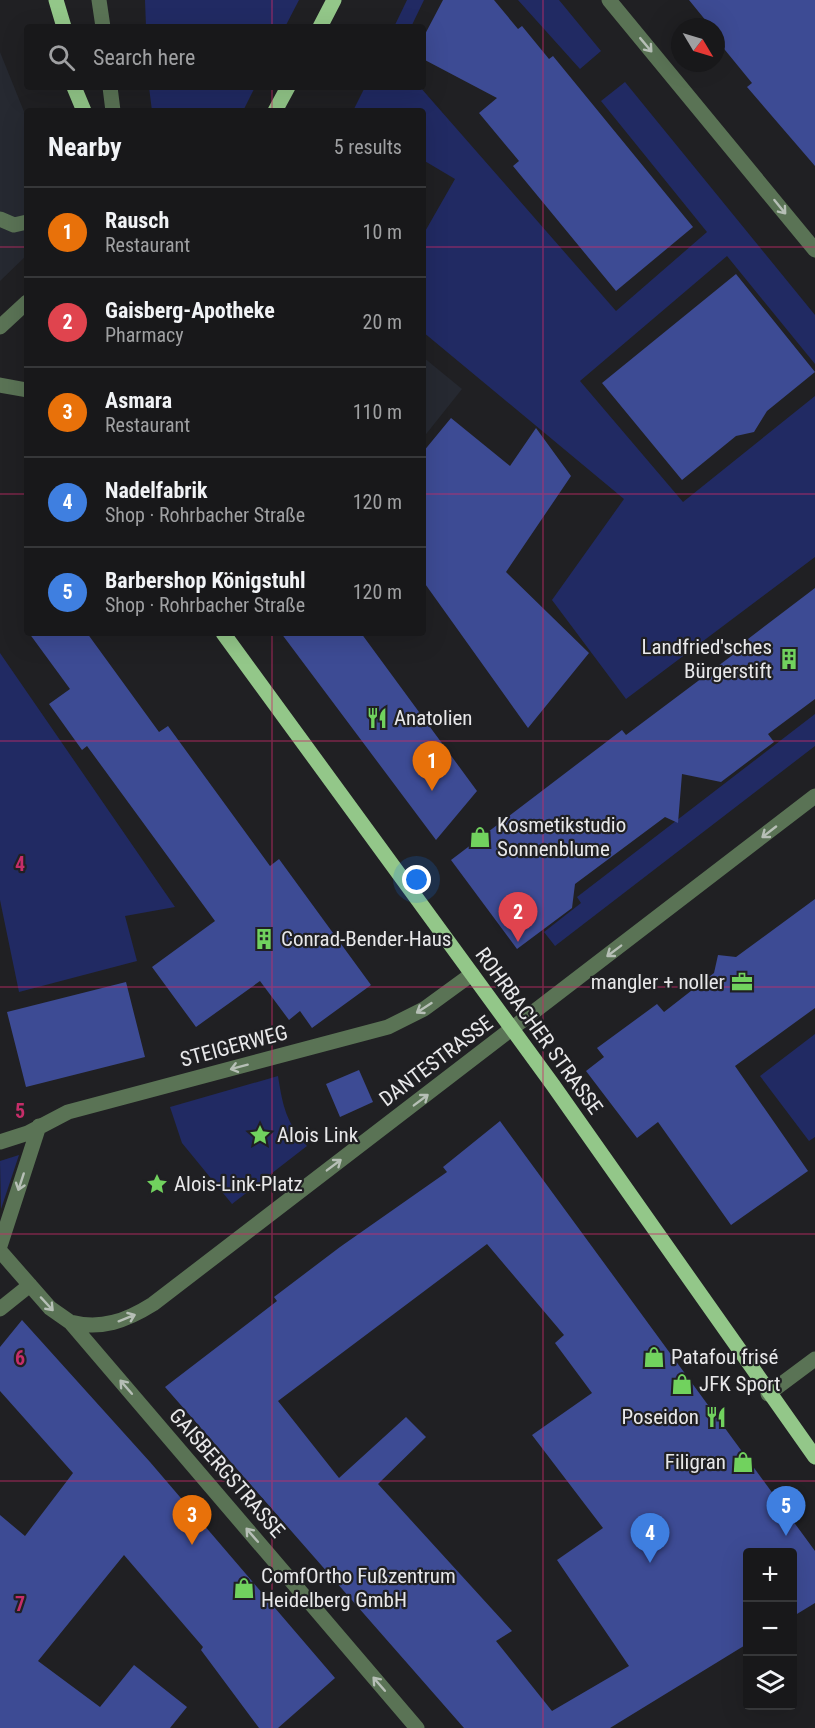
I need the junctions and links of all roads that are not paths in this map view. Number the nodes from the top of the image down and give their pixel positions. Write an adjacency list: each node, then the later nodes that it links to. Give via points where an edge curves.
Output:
1 (56, 0): 5 (main road)
2 (99, 0): 6 (street)
3 (334, 0): 7 (main road)
4 (609, 0): 18 (street, one-way to 18)
5 (63, 24)
6 (103, 24)
7 (322, 24)
8 (74, 90): 12 (main road)
9 (75, 90): 13 (main road)
10 (110, 90): 14 (street)
11 (286, 90): 15 (main road)
12 (72, 108)
13 (83, 108)
14 (113, 108)
15 (277, 108)
16 (0, 219): 17 (street, via 14,225)
17 (24, 223)
18 (815, 250)
19 (24, 305): 20 (street)
20 (0, 327)
21 (0, 385): 22 (street)
22 (24, 389)
23 (225, 636): 25 (main road, ROHRBACHER STRASSE)
24 (815, 796): 26 (street, DANTESTRASSE, one-way to 26)
25 (472, 974): 26 (main road, ROHRBACHER STRASSE); 27 (street, STEIGERWEG, one-way to 27, via 424,1009 388,1027 68,1112)
26 (512, 1029): 33 (street, DANTESTRASSE, one-way to 26, via 115,1323 153,1304); 35 (main road, ROHRBACHER STRASSE)
27 (39, 1126): 28 (street, STEIGERWEG); 29 (street, one-way to 29)
28 (0, 1142)
29 (0, 1246)
30 (0, 1251): 31 (street, GAISBERGSTRASSE)
31 (30, 1285): 32 (street); 33 (street, GAISBERGSTRASSE, one-way to 33, via 50,1308)
32 (0, 1309)
33 (70, 1322): 37 (street, GAISBERGSTRASSE, one-way to 33)
34 (815, 1359): 35 (street)
35 (768, 1394): 36 (main road, ROHRBACHER STRASSE)
36 (815, 1457)
37 (417, 1728)

